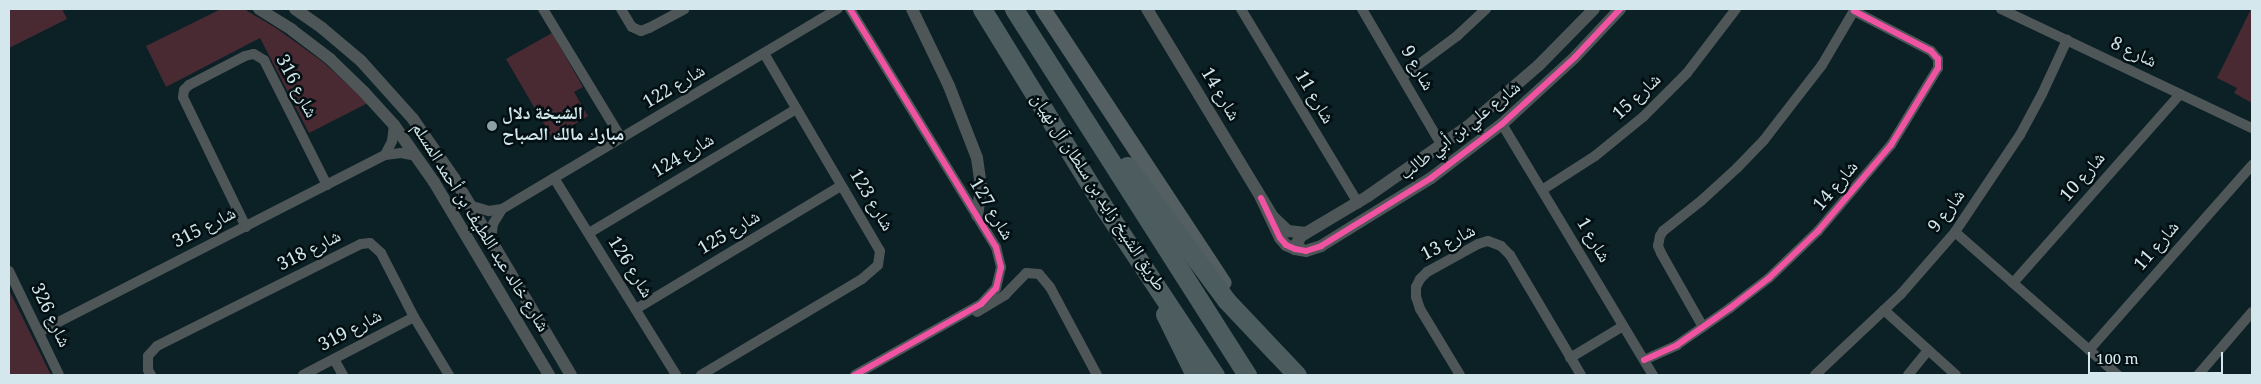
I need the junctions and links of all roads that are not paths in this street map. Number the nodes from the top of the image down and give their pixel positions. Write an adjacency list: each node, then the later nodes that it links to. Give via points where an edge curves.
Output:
1 (259, 9): 21 (street, شارع خالد عبد اللطيف بن أحمد المسلم)
2 (295, 9): 24 (street, شارع خالد عبد اللطيف بن أحمد المسلم)
3 (543, 9): 33 (street)
4 (621, 9): 5 (street, via 632,27 641,31)
5 (684, 9)
6 (838, 9): 25 (street, شارع 122)
7 (850, 9): 47 (street, شارع 127)
8 (912, 9): 47 (street, via 949,86 977,158 981,188)
9 (982, 9): 55 (highway, طريق الشيخ زايد بن سلطان آل نهيان, via 1105,209)
10 (1014, 9): 26 (highway, طريق الشيخ زايد بن سلطان آل نهيان)
11 (1043, 9): 64 (main road, via 1235,300)
12 (1147, 9): 42 (street, شارع 14)
13 (1241, 9): 43 (street, شارع 11)
14 (1362, 9): 27 (street, شارع 9)
15 (1486, 9): 27 (street)
16 (1594, 9): 22 (street, via 1603,12); 34 (street, شارع علي بن أبي طالب, via 1516,86)
17 (1620, 9): 22 (street, شارع علي بن أبي طالب)
18 (1736, 9): 41 (street, شارع 15, via 1686,73 1643,117 1595,156)
19 (2001, 9): 23 (street, شارع 8)
20 (1854, 10): 63 (street, شارع 14, via 1813,78 1764,140 1660,236 1658,246 1661,253); 63 (street, شارع 14, via 1931,51 1939,66 1891,145 1830,219 1769,278)
21 (274, 18): 24 (street, via 298,26 327,46); 31 (street, شارع خالد عبد اللطيف بن أحمد المسلم, via 330,59)
22 (1608, 23): 30 (street, شارع علي بن أبي طالب, via 1554,78)
23 (2067, 40): 28 (street, شارع 8); 49 (street, شارع 9, via 2025,126)
24 (338, 41): 44 (street, شارع خالد عبد اللطيف بن أحمد المسلم, via 379,79 414,119)
25 (764, 54): 29 (street, شارع 123); 33 (street, شارع 122)
26 (1046, 63): 64 (highway); 84 (highway, طريق الشيخ زايد بن سلطان آل نهيان)
27 (1402, 77): 34 (street, شارع 9)
28 (2180, 94): 32 (street, شارع 8); 56 (street, شارع 10)
29 (796, 109): 40 (street, شارع 123); 50 (street, شارع 124)
30 (1502, 124): 41 (street, شارع 1); 46 (street, شارع علي بن أبي طالب, via 1431,178)
31 (394, 125): 35 (street, via 392,141); 36 (street, شارع خالد عبد اللطيف بن أحمد المسلم)
32 (2252, 128)
33 (621, 138): 38 (street, شارع 122)
34 (1442, 146): 43 (street, شارع علي بن أبي طالب)
35 (385, 155): 36 (street, شارع 315); 39 (street, شارع 315)
36 (417, 156): 76 (street, شارع خالد عبد اللطيف بن أحمد المسلم)
37 (2252, 165): 67 (street, شارع 11)
38 (554, 178): 45 (street, شارع 122); 50 (street, شارع 126)
39 (327, 185): 48 (street, شارع 315); 48 (street, شارع 316, via 264,60 254,54 245,56 189,85 182,97)
40 (841, 186): 57 (street, شارع 125); 79 (street, شارع 123, via 880,251 878,264 862,279)
41 (1542, 190): 62 (street, شارع 1)
42 (1261, 198): 51 (street, شارع 14, via 1285,229); 53 (street, شارع 14, via 1282,240)
43 (1363, 200): 46 (street, via 1372,213); 51 (street, شارع علي بن أبي طالب)
44 (469, 205): 45 (street, via 488,211); 52 (street, شارع خالد عبد اللطيف بن أحمد المسلم)
45 (502, 209): 52 (street, via 493,224)
46 (1378, 212): 53 (street, شارع علي بن أبي طالب, via 1322,246)
47 (977, 216): 60 (street, شارع 127, via 988,234 994,257 993,276 986,293)
48 (246, 227): 65 (street, شارع 315)
49 (1955, 232): 56 (street); 58 (street, شارع 9)
50 (589, 233): 57 (street, شارع 126)
51 (1306, 233): 53 (street, via 1297,241)
52 (491, 242): 77 (street, شارع خالد عبد اللطيف بن أحمد المسلم)
53 (1301, 250)
54 (9, 271): 65 (street, شارع 326)
55 (1149, 274): 82 (highway, via 1174,336); 83 (highway, طريق الشيخ زايد بن سلطان آل نهيان)
56 (2013, 283): 67 (street)
57 (636, 309): 78 (street, شارع 126)
58 (1884, 310): 66 (street); 89 (street, شارع 9)
59 (2252, 312): 93 (street)
60 (963, 316): 80 (street, شارع 127); 81 (street, via 999,300 1026,273 1039,274 1050,287)
61 (414, 317): 69 (street, شارع 319); 72 (street, شارع 318, via 381,253 370,243 360,244 157,346 148,356); 75 (street, شارع 318)
62 (1623, 326): 68 (street); 70 (street, شارع 1)
63 (1703, 327): 70 (street, شارع 14, via 1668,350)
64 (1250, 328): 85 (highway)
65 (39, 332): 71 (street, شارع 326)
66 (1928, 350): 90 (street); 91 (street)
67 (2089, 350): 92 (street)
68 (1570, 358): 86 (street, شارع 13, via 1507,252 1497,243 1482,242 1427,272 1416,287 1420,309); 87 (street, شارع 13)
69 (334, 360): 73 (street, شارع 319); 74 (street)
70 (1644, 360): 88 (street, شارع 1)
71 (60, 375)
72 (151, 375)
73 (304, 375)
74 (344, 375)
75 (449, 375)
76 (549, 375)
77 (571, 375)
78 (676, 375)
79 (701, 375)
80 (855, 375)
81 (1097, 375)
82 (1195, 375)
83 (1215, 375)
84 (1247, 375)
85 (1297, 375)
86 (1460, 375)
87 (1581, 375)
88 (1653, 375)
89 (1815, 375)
90 (1908, 375)
91 (1956, 375)
92 (2118, 375)
93 (2198, 375)

